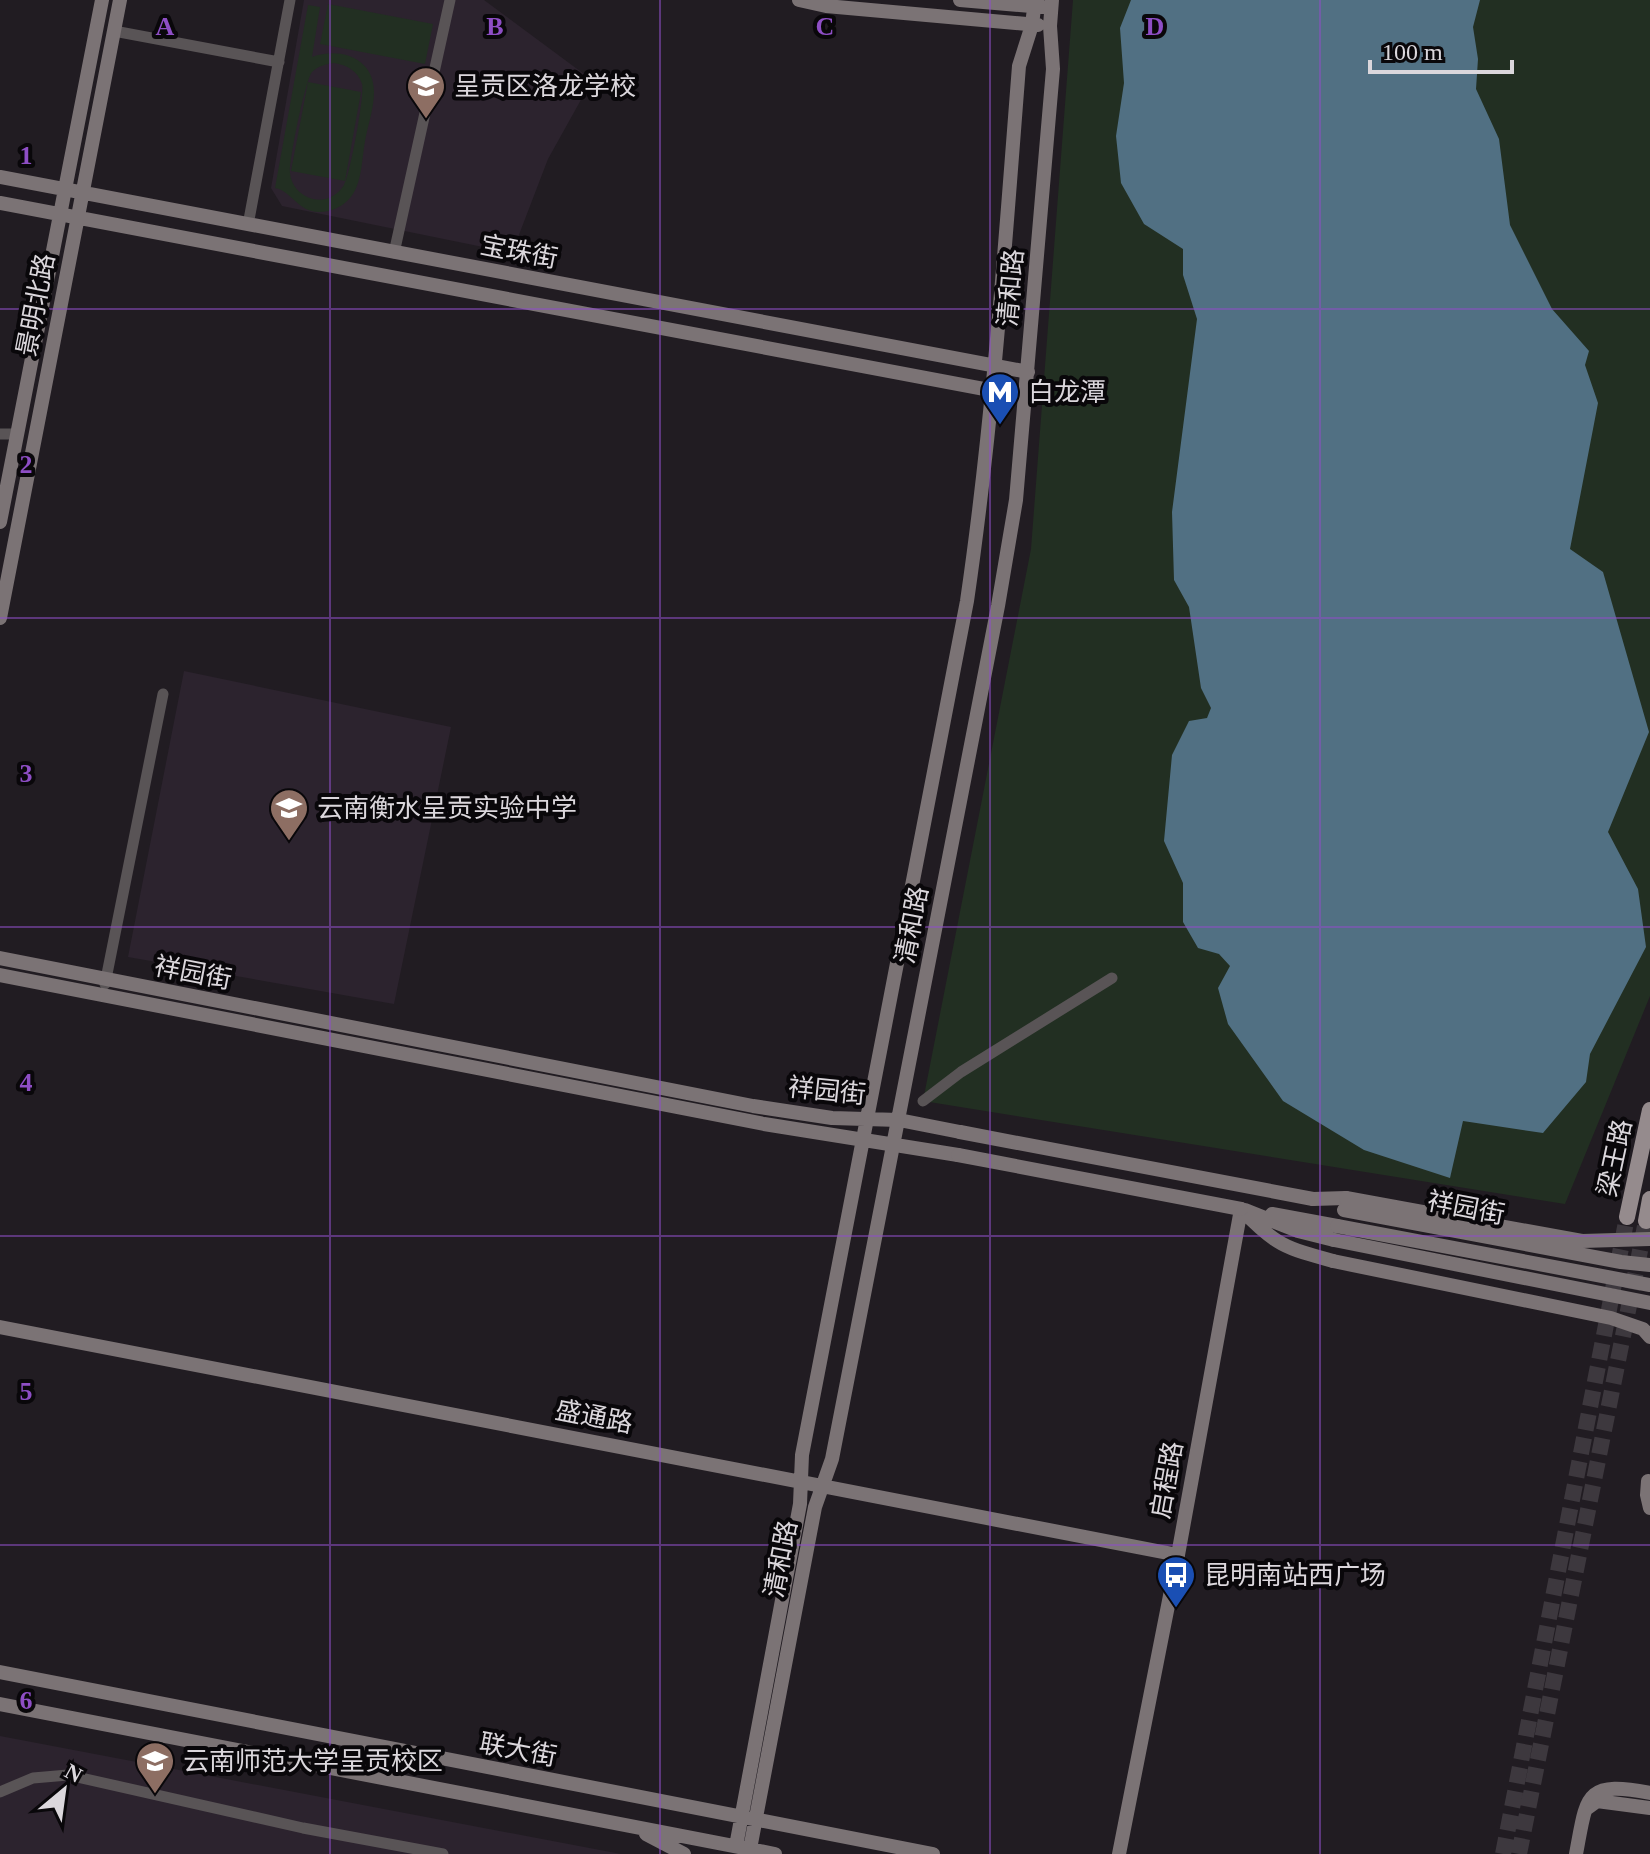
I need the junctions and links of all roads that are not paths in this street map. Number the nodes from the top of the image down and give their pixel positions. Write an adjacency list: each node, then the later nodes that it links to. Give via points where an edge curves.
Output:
1 (102, 0): 14 (main road, 景明北路)
2 (120, 0): 11 (main road, 景明北路)
3 (290, 0): 12 (street)
4 (450, 0): 20 (street)
5 (799, 0): 9 (main road)
6 (960, 0): 7 (main road)
7 (1034, 3): 8 (main road); 9 (main road, 清和路)
8 (1052, 4): 10 (main road, 清和路)
9 (1032, 25): 10 (main road); 21 (main road, 清和路, via 1019,66)
10 (1050, 26): 22 (main road, 清和路, via 1053,69)
11 (114, 31): 12 (street); 15 (main road, 景明北路)
12 (279, 62): 19 (street)
13 (0, 177): 14 (main road, 宝珠街)
14 (65, 189): 15 (main road, 宝珠街); 17 (main road, 景明北路)
15 (83, 193): 18 (main road, 景明北路); 19 (main road, 宝珠街)
16 (0, 203): 17 (main road, 宝珠街)
17 (60, 214): 18 (main road, 宝珠街); 26 (main road, 景明北路)
18 (78, 217): 23 (main road, 宝珠街); 28 (main road, 景明北路)
19 (248, 225): 20 (main road, 宝珠街)
20 (394, 253): 21 (main road, 宝珠街)
21 (995, 368): 22 (main road, 宝珠街); 23 (main road, 清和路)
22 (1028, 372): 24 (main road, 清和路)
23 (993, 392): 24 (main road, 宝珠街); 37 (main road, 清和路, via 967,601)
24 (1026, 397): 38 (main road, 清和路, via 998,606)
25 (0, 434): 26 (street)
26 (17, 434): 27 (main road, 景明北路)
27 (0, 522)
28 (0, 618)
29 (163, 694): 33 (street)
30 (0, 958): 33 (main road, 祥园街)
31 (0, 975): 34 (main road, 祥园街)
32 (1112, 978): 35 (street)
33 (105, 980): 34 (street); 37 (main road, 祥园街, via 753,1106)
34 (102, 996): 39 (main road, 祥园街)
35 (923, 1101)
36 (1650, 1110): 44 (main road, 梁王路)
37 (867, 1120): 38 (main road, 祥园街); 39 (main road, 清和路)
38 (899, 1120): 40 (main road, 清和路); 41 (main road, 祥园街, bridge)
39 (863, 1140): 40 (main road, 祥园街); 53 (main road, 清和路)
40 (894, 1143): 43 (main road, 祥园街, bridge); 54 (main road, 清和路, via 832,1459)
41 (1313, 1199): 46 (main road, bridge, via 1346,1198 1582,1241); 47 (main road, 祥园街, bridge, via 1359,1213)
42 (1650, 1199): 45 (main road, 梁王路)
43 (1241, 1209): 48 (main road, 祥园街, bridge); 49 (main road, bridge, via 1322,1237); 51 (main road, bridge, via 1271,1240 1291,1250 1611,1318 1643,1329); 56 (main road, 启程路)
44 (1627, 1217)
45 (1646, 1221)
46 (1650, 1239)
47 (1650, 1265)
48 (1650, 1285)
49 (1650, 1303)
50 (0, 1327): 53 (main road, 盛通路)
51 (1650, 1337)
52 (1649, 1479): 55 (main road)
53 (801, 1482): 54 (main road, 盛通路); 63 (main road, 清和路)
54 (822, 1486): 56 (main road, 盛通路); 63 (main road, 清和路)
55 (1650, 1508)
56 (1178, 1555): 70 (main road, 启程路)
57 (0, 1672): 63 (main road, 联大街)
58 (0, 1704): 64 (main road, 联大街)
59 (0, 1792): 66 (street, via 33,1778 68,1775)
60 (1650, 1793): 62 (main road, via 1605,1789)
61 (1650, 1808): 62 (main road, via 1597,1801)
62 (1585, 1810): 71 (main road)
63 (748, 1819): 65 (main road, 清和路); 69 (main road, 联大街)
64 (632, 1826): 65 (main road, 联大街); 67 (main road)
65 (743, 1848): 68 (main road, 联大街)
66 (443, 1854)
67 (684, 1854)
68 (775, 1854)
69 (933, 1854)
70 (1119, 1854)
71 (1576, 1854)

